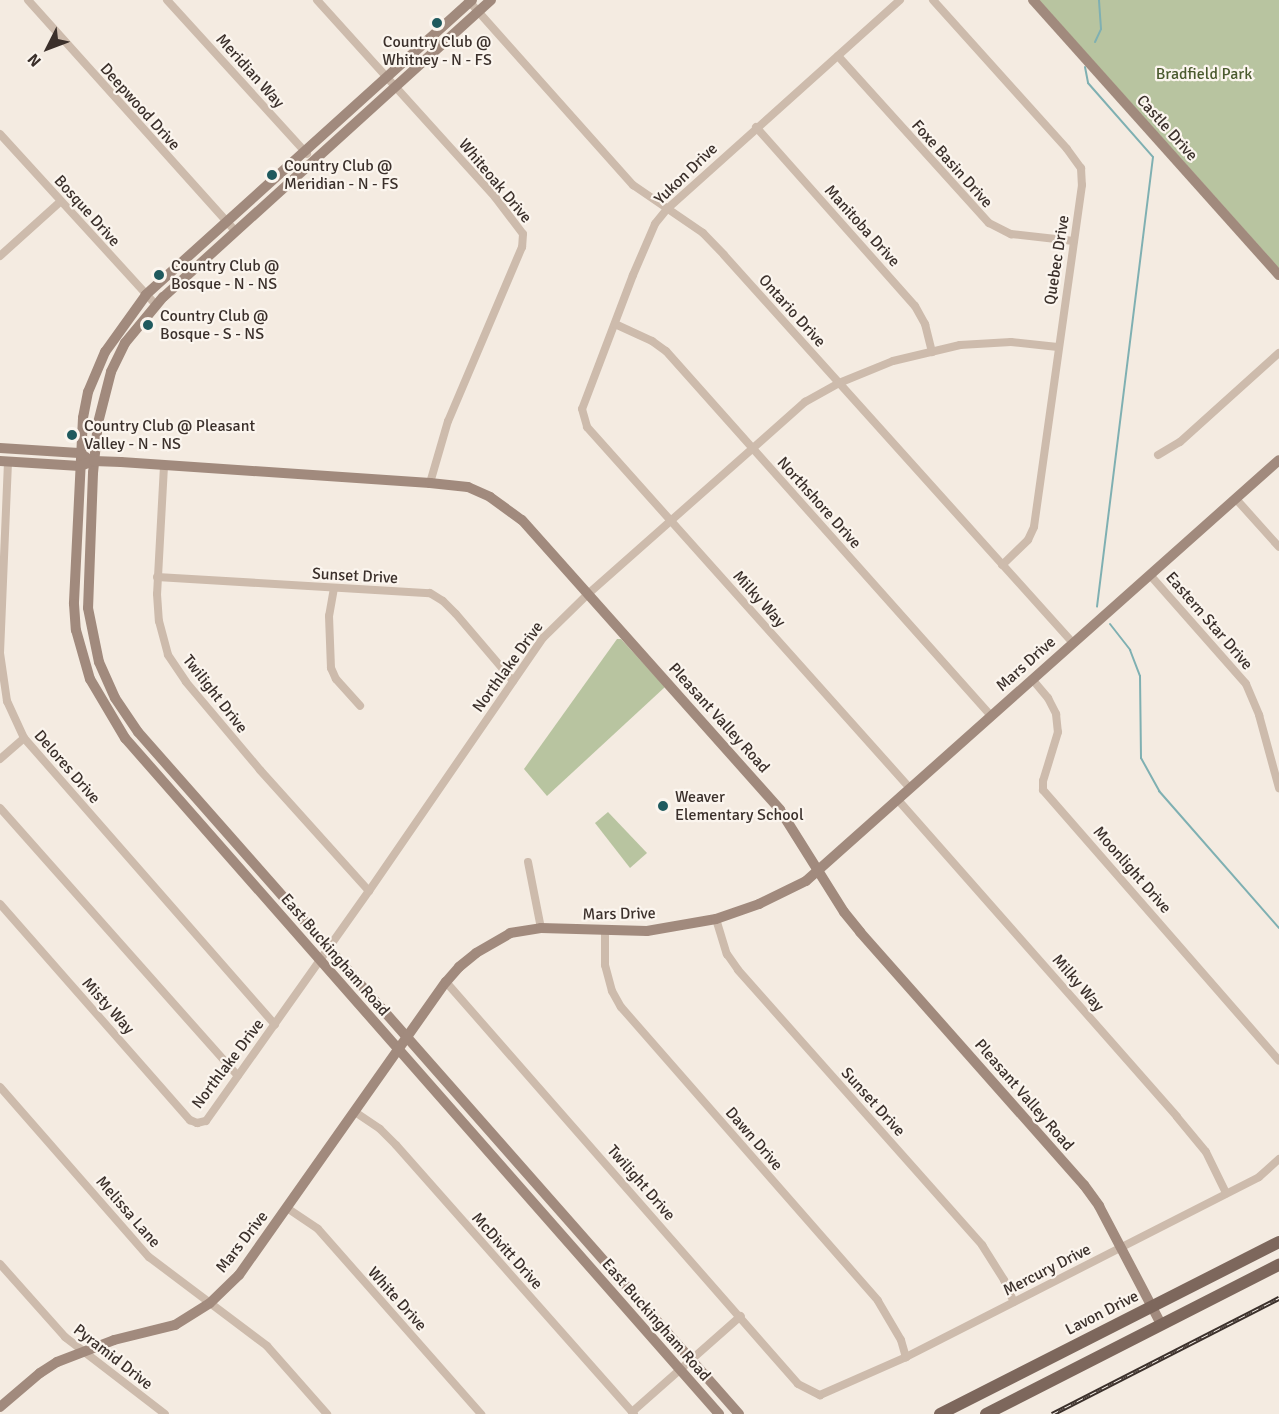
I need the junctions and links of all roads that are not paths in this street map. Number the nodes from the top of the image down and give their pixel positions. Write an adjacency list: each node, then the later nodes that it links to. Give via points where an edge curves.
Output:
1 (28, 0): 19 (street, Deepwood Drive)
2 (166, 0): 15 (street, Meridian Way)
3 (317, 0): 11 (street, Whiteoak Drive)
4 (491, 0): 9 (main road, East Buckingham Road)
5 (900, 0): 10 (street, Yukon Drive)
6 (933, 0): 21 (street, Quebec Drive, via 1081,168)
7 (1033, 0): 23 (main road, Castle Drive)
8 (470, 1): 9 (street, Ontario Drive); 11 (main road, East Buckingham Road)
9 (478, 11): 12 (main road, East Buckingham Road); 18 (street, Ontario Drive, via 633,185)
10 (837, 56): 13 (street, Yukon Drive); 21 (street, Foxe Basin Drive, via 988,223 1011,234)
11 (387, 76): 12 (street, Whiteoak Drive); 15 (main road, East Buckingham Road)
12 (395, 86): 16 (main road, East Buckingham Road); 41 (street, Whiteoak Drive, via 495,197 523,234 522,247 448,421)
13 (756, 127): 18 (street, Yukon Drive); 28 (street, Manitoba Drive, via 915,306 925,324)
14 (0, 135): 17 (street, Bosque Drive)
15 (304, 150): 16 (street, Meridian Way); 19 (main road, East Buckingham Road)
16 (314, 161): 20 (main road, East Buckingham Road)
17 (60, 202): 22 (street); 24 (street, Bosque Drive)
18 (667, 209): 26 (street, Yukon Drive, via 655,224); 30 (street, Ontario Drive, via 703,233)
19 (226, 221): 20 (street, Deepwood Drive); 24 (main road, East Buckingham Road)
20 (235, 231): 25 (main road, East Buckingham Road)
21 (1074, 241): 27 (street, Quebec Drive)
22 (0, 256)
23 (1279, 276)
24 (146, 295): 25 (street, Bosque Drive); 34 (main road, East Buckingham Road, via 98,365 82,418)
25 (156, 305): 38 (main road, East Buckingham Road, via 134,329 116,358 100,414)
26 (615, 324): 31 (street, Yukon Drive, via 582,409); 33 (street, Northshore Drive, via 666,351)
27 (1058, 347): 28 (street, Northlake Drive, via 1011,342 960,345); 45 (street, Quebec Drive, via 1035,527 1028,540)
28 (932, 352): 30 (street, Northlake Drive)
29 (1279, 353): 35 (street, via 1180,442)
30 (839, 383): 33 (street, Northlake Drive, via 805,402); 45 (street, Ontario Drive)
31 (587, 427): 43 (street, Milky Way)
32 (0, 447): 34 (main road, Pleasant Valley Road)
33 (752, 448): 43 (street, Northlake Drive); 54 (street, Northshore Drive)
34 (80, 453): 38 (main road, Pleasant Valley Road); 39 (main road, East Buckingham Road)
35 (1158, 455)
36 (1279, 460): 42 (main road, Mars Drive)
37 (4, 461): 39 (main road, Pleasant Valley Road); 55 (street, Delores Drive, via 0,652 8,701)
38 (94, 461): 39 (main road, Pleasant Valley Road); 40 (main road, Pleasant Valley Road); 68 (main road, East Buckingham Road, via 88,608 99,662 115,698 138,732)
39 (80, 466): 69 (main road, East Buckingham Road, via 74,604 76,630 90,679 125,738)
40 (164, 466): 41 (main road, Pleasant Valley Road); 47 (street, Twilight Drive)
41 (430, 483): 49 (main road, Pleasant Valley Road, via 468,488 490,497 514,514)
42 (1236, 499): 44 (street); 46 (main road, Mars Drive)
43 (670, 521): 49 (street, Northlake Drive); 57 (street, Milky Way)
44 (1279, 547)
45 (1002, 565): 50 (street, Ontario Drive)
46 (1150, 575): 50 (main road, Mars Drive); 58 (street, Eastern Star Drive, via 1246,684 1259,715)
47 (157, 578): 48 (street, Sunset Drive); 63 (street, Twilight Drive, via 159,621 174,666 260,770)
48 (334, 588): 52 (street, Sunset Drive, via 430,593 450,608); 53 (street, via 329,616 331,668)
49 (588, 594): 52 (street, Northlake Drive, via 549,632); 62 (main road, Pleasant Valley Road, via 780,810)
50 (1072, 644): 51 (main road, Mars Drive)
51 (1032, 680): 54 (main road, Mars Drive); 74 (street, Moonlight Drive, via 1056,714 1058,732 1042,781 1043,790)
52 (513, 681): 63 (street, Northlake Drive)
53 (360, 706)
54 (991, 716): 57 (main road, Mars Drive)
55 (24, 738): 56 (street); 71 (street, Delores Drive)
56 (0, 759)
57 (910, 788): 59 (main road, Mars Drive)
58 (1279, 788)
59 (898, 800): 62 (main road, Mars Drive); 80 (street, Milky Way, via 1177,1117 1206,1152)
60 (0, 808): 75 (street)
61 (528, 862): 66 (street)
62 (818, 871): 65 (main road, Mars Drive, via 759,904); 83 (main road, Pleasant Valley Road, via 860,932 1084,1185)
63 (369, 891): 68 (street, Northlake Drive)
64 (0, 904): 78 (street, Misty Way, via 190,1120)
65 (716, 919): 67 (main road, Mars Drive, via 647,931); 86 (street, Sunset Drive, via 738,970 982,1245)
66 (541, 928): 67 (main road, Mars Drive); 70 (main road, Mars Drive, via 510,933 492,942)
67 (605, 932): 92 (street, Dawn Drive, via 605,965 621,1007 878,1301 901,1340)
68 (328, 948): 69 (street, Northlake Drive); 72 (main road, East Buckingham Road)
69 (319, 960): 71 (street, Northlake Drive); 73 (main road, East Buckingham Road)
70 (446, 982): 72 (main road, Mars Drive); 89 (street, Twilight Drive)
71 (274, 1025): 75 (street, Northlake Drive)
72 (407, 1038): 73 (main road, Mars Drive); 93 (main road, East Buckingham Road)
73 (398, 1049): 77 (main road, Mars Drive); 94 (main road, East Buckingham Road)
74 (1279, 1061)
75 (238, 1076): 78 (street, Northlake Drive, via 206,1121)
76 (0, 1087): 87 (street, Melissa Lane, via 149,1257)
77 (355, 1112): 81 (main road, Mars Drive); 97 (street, McDivitt Drive, via 396,1145)
78 (197, 1123)
79 (1279, 1159): 80 (street, Mercury Drive, via 1258,1177)
80 (1226, 1193): 83 (street, Mercury Drive)
81 (287, 1208): 87 (main road, Mars Drive, via 239,1275); 100 (street, White Drive, via 318,1229)
82 (1279, 1242): 88 (main road, Lavon Drive)
83 (1121, 1247): 86 (street, Mercury Drive); 88 (main road, Pleasant Valley Road)
84 (0, 1264): 91 (street, Pyramid Drive)
85 (1279, 1265): 90 (main road)
86 (1014, 1302): 92 (street, Mercury Drive)
87 (210, 1303): 91 (main road, Mars Drive, via 175,1325); 99 (street, Melissa Lane, via 267,1346)
88 (1152, 1306): 90 (main road, Pleasant Valley Road); 103 (main road, Lavon Drive)
89 (741, 1317): 93 (street); 95 (street, Twilight Drive, via 798,1384)
90 (1161, 1324): 104 (main road)
91 (81, 1351): 96 (main road, Mars Drive, via 40,1373); 98 (street, Pyramid Drive)
92 (906, 1357): 95 (street, Mercury Drive)
93 (690, 1360): 94 (street); 102 (main road, East Buckingham Road)
94 (680, 1369): 97 (street); 101 (main road, East Buckingham Road)
95 (820, 1395)
96 (0, 1407)
97 (633, 1413)
98 (165, 1414)
99 (327, 1414)
100 (481, 1414)
101 (719, 1414)
102 (738, 1414)
103 (940, 1414)
104 (986, 1414)

